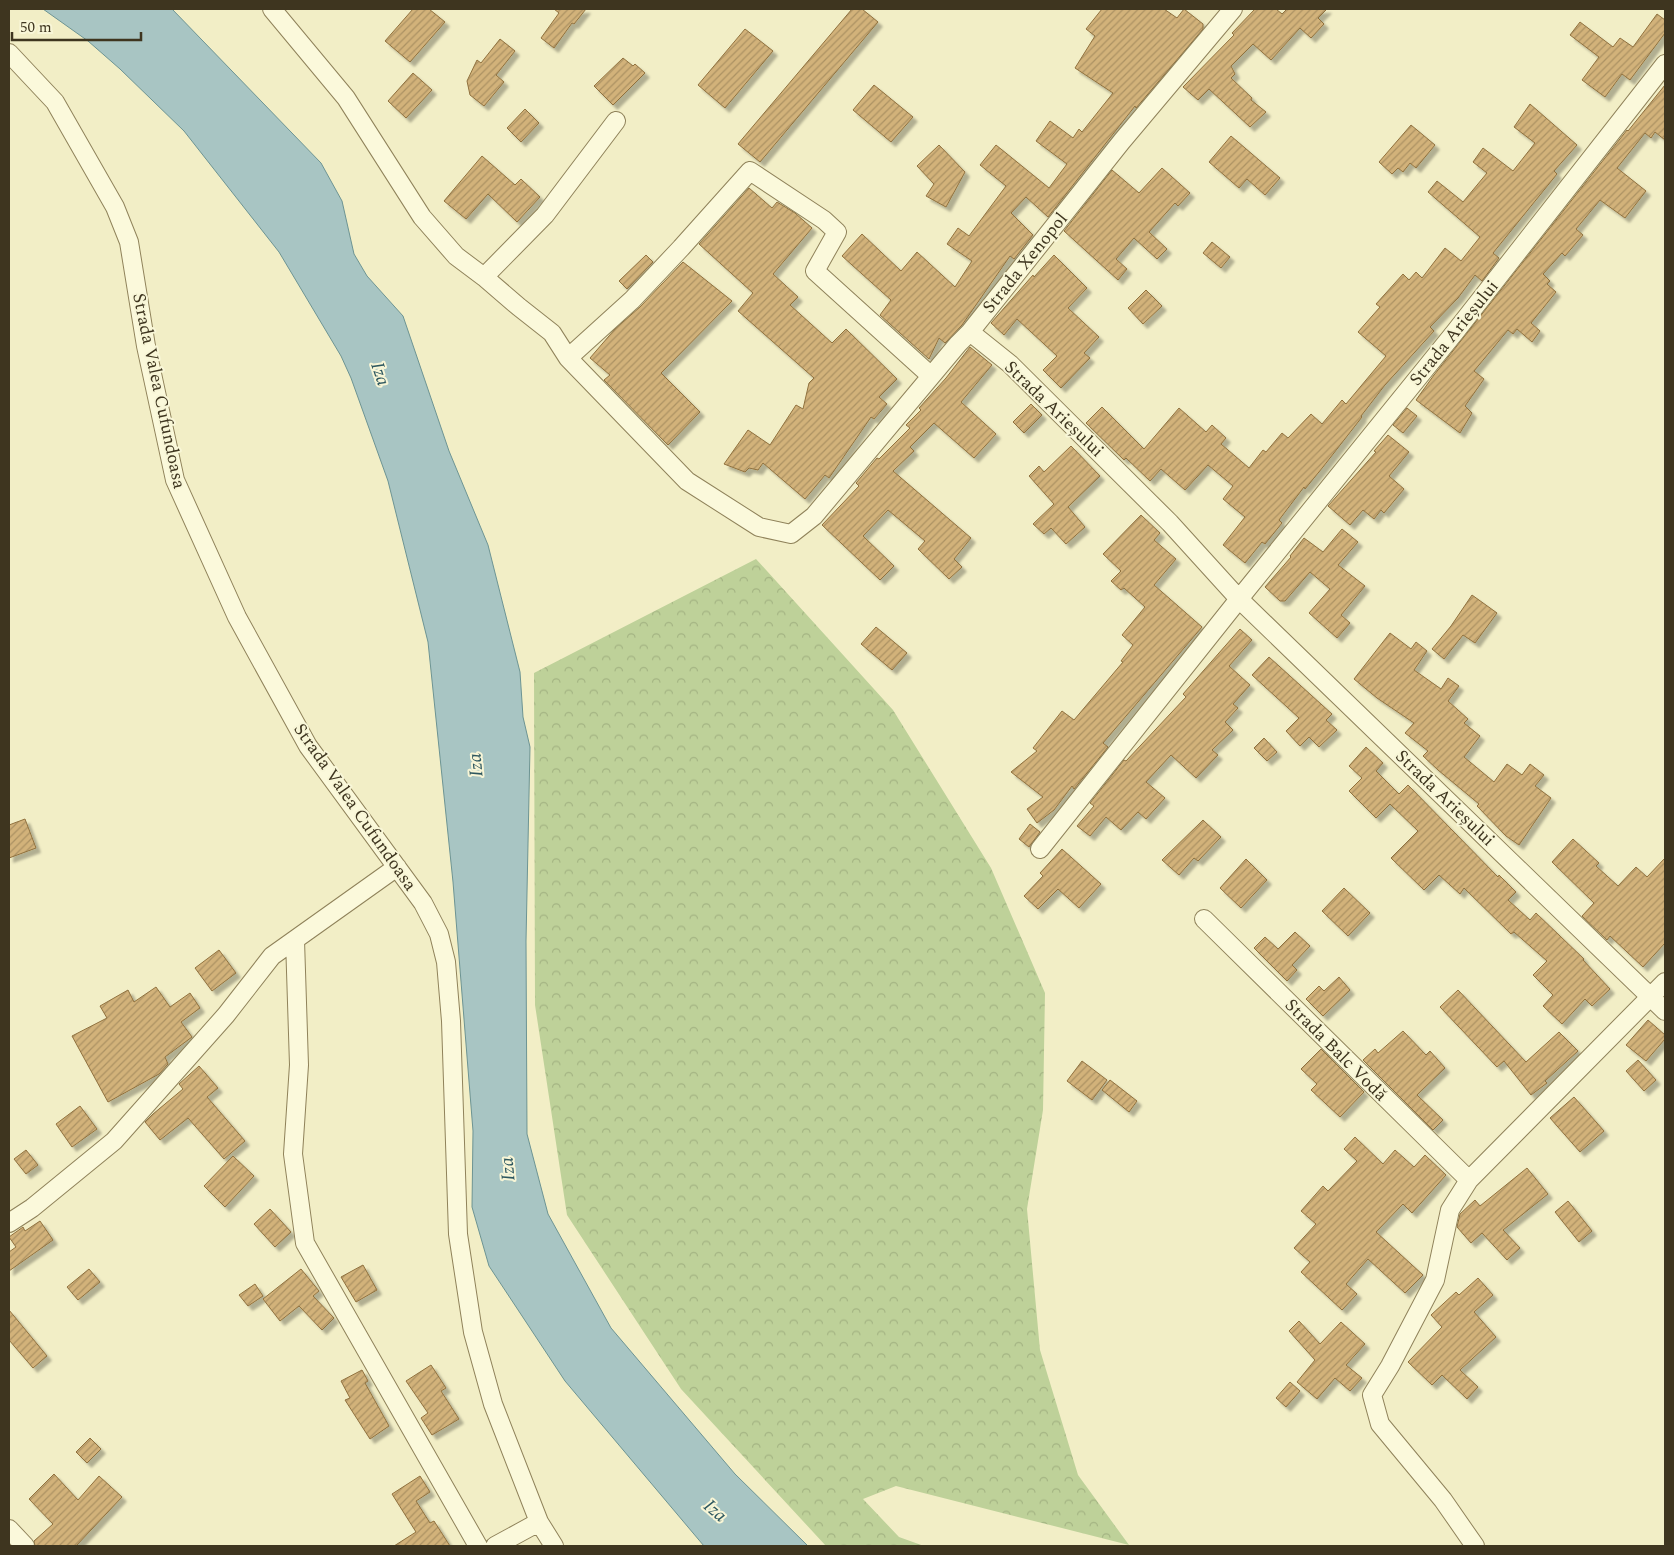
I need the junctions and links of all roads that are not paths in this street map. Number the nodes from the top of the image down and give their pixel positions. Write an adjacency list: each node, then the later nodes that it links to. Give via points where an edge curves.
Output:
1 (272, 9): 6 (street, via 346,98 422,217 456,256)
2 (1233, 9): 7 (street, Strada Xenopol, via 1122,141)
3 (9, 52): 12 (street, Strada Valea Cufundoasa, via 55,102 130,242 146,346 175,480 238,617 308,746)
4 (1665, 64): 10 (street, Strada Arieșului, via 1455,332)
5 (616, 120): 6 (street, via 545,215)
6 (484, 277): 8 (street, via 552,333)
7 (970, 332): 9 (street, Strada Xenopol); 10 (street, Strada Arieșului, via 1010,364 1083,436 1170,523)
8 (568, 358): 9 (street, Strada Xenopol, via 687,481 759,526 791,534 814,516); 9 (street, via 632,300 750,171 837,232 816,271)
9 (931, 376)
10 (1239, 599): 11 (street, Strada Arieșului); 16 (street, Strada Arieșului)
11 (1040, 849)
12 (397, 866): 14 (street); 20 (street, Strada Valea Cufundoasa, via 423,903 439,934 446,962 458,1234 472,1332 493,1404)
13 (1204, 919): 18 (street, Strada Balc Vodă)
14 (295, 940): 19 (street, via 272,956 226,1015 114,1141); 23 (street, via 298,1064 293,1154 305,1243)
15 (1665, 982): 16 (street)
16 (1650, 997): 17 (street); 18 (street)
17 (1665, 1011)
18 (1469, 1180): 26 (street, via 1450,1210 1434,1280 1372,1395 1380,1424 1443,1500)
19 (9, 1223)
20 (539, 1522): 24 (street); 25 (street, Strada Valea Cufundoasa)
21 (9, 1529): 22 (street)
22 (25, 1546)
23 (478, 1546)
24 (495, 1546)
25 (554, 1546)
26 (1475, 1546)

